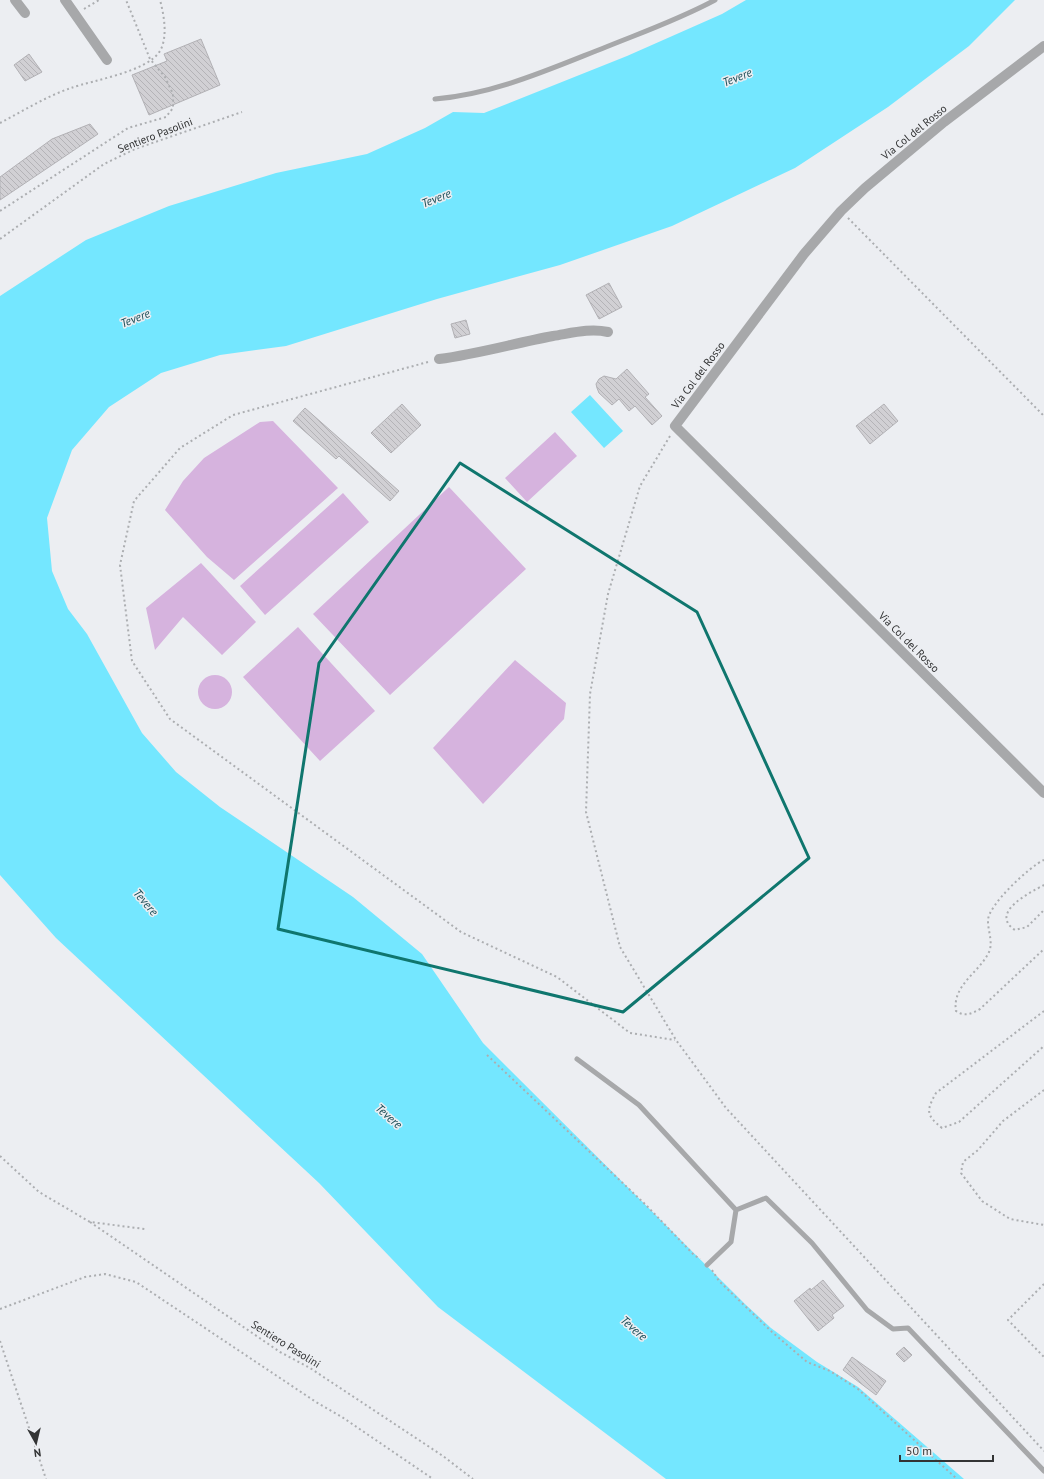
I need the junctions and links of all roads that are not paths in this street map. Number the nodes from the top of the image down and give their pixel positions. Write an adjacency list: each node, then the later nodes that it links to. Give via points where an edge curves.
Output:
1 (15, 0): 4 (street)
2 (65, 0): 6 (street)
3 (715, 0): 7 (lane, via 654,28 504,85 471,95)
4 (25, 13)
5 (1044, 46): 10 (street, Via Col del Rosso, via 944,122 841,211 804,254 675,426)
6 (107, 60)
7 (435, 99)
8 (608, 332): 9 (street, via 596,329)
9 (439, 359)
10 (1044, 793)
11 (577, 1059): 12 (lane, via 639,1106)
12 (736, 1210): 13 (lane, via 732,1242); 14 (lane, via 766,1198 812,1243 867,1310 893,1329 908,1328)
13 (707, 1265)
14 (1044, 1471)

